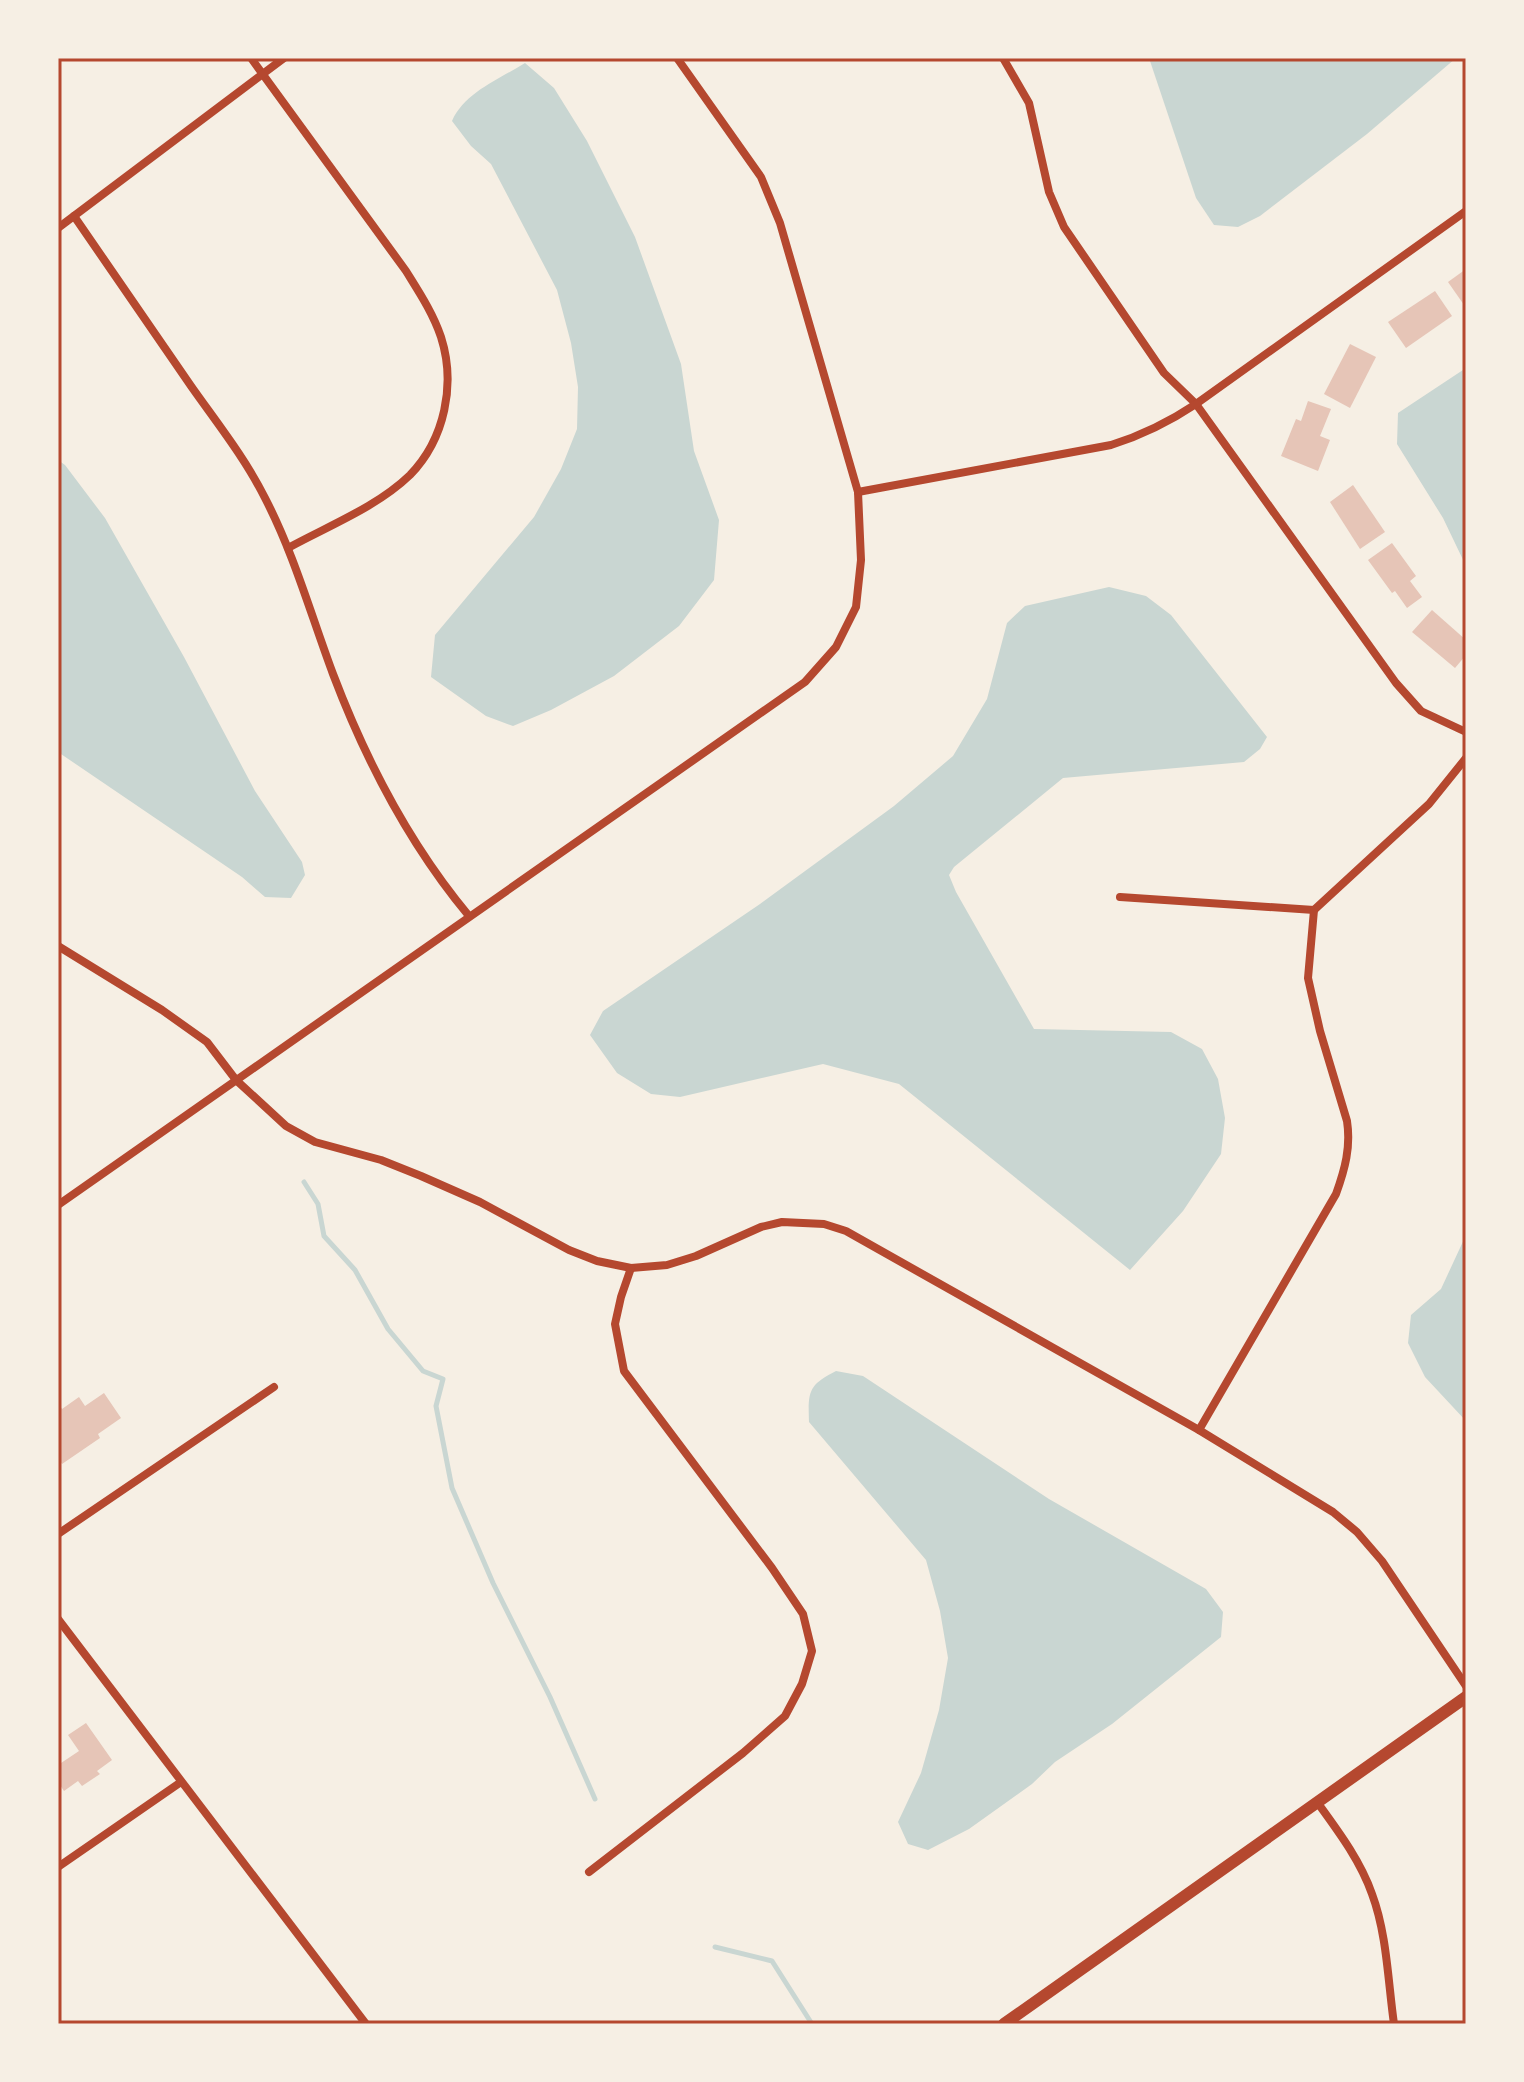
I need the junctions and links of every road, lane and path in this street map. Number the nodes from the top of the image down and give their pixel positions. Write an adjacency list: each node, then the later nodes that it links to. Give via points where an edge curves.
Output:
1 (251, 58): 5 (street)
2 (284, 58): 5 (street)
3 (677, 58): 10 (street, via 766,188)
4 (1003, 58): 9 (street, via 1029,103 1045,179 1064,227 1164,373)
5 (262, 73): 7 (street); 11 (street, via 427,304 448,376 438,433 408,476)
6 (1466, 211): 9 (street)
7 (74, 216): 8 (street); 11 (street, via 239,455)
8 (58, 228)
9 (1196, 404): 10 (street, via 1163,426 1111,445); 12 (street, via 1396,683 1421,711)
10 (858, 492): 16 (street, via 861,560 856,607 836,647 805,682)
11 (288, 548): 16 (street, via 366,755 435,876)
12 (1466, 732)
13 (1466, 758): 15 (street, via 1429,804)
14 (1120, 897): 15 (street)
15 (1314, 910): 22 (street, via 1308,978 1347,1121 1345,1171)
16 (469, 916): 18 (street)
17 (58, 946): 18 (street, via 207,1042)
18 (236, 1080): 19 (street); 20 (street, via 276,1117 315,1142 381,1160 480,1202 569,1250)
19 (58, 1205)
20 (631, 1268): 22 (street, via 696,1256 761,1227 824,1224 846,1231); 30 (street, via 615,1324 624,1371 780,1579 803,1614 812,1651 785,1716)
21 (274, 1387): 23 (street)
22 (1199, 1430): 25 (street, via 1357,1532)
23 (58, 1534)
24 (58, 1619): 27 (street)
25 (1466, 1686)
26 (1466, 1697): 28 (street)
27 (181, 1782): 29 (street); 31 (street)
28 (1317, 1802): 32 (street); 33 (street, via 1373,1894)
29 (58, 1867)
30 (589, 1872)
31 (366, 2024)
32 (1004, 2024)
33 (1394, 2024)

